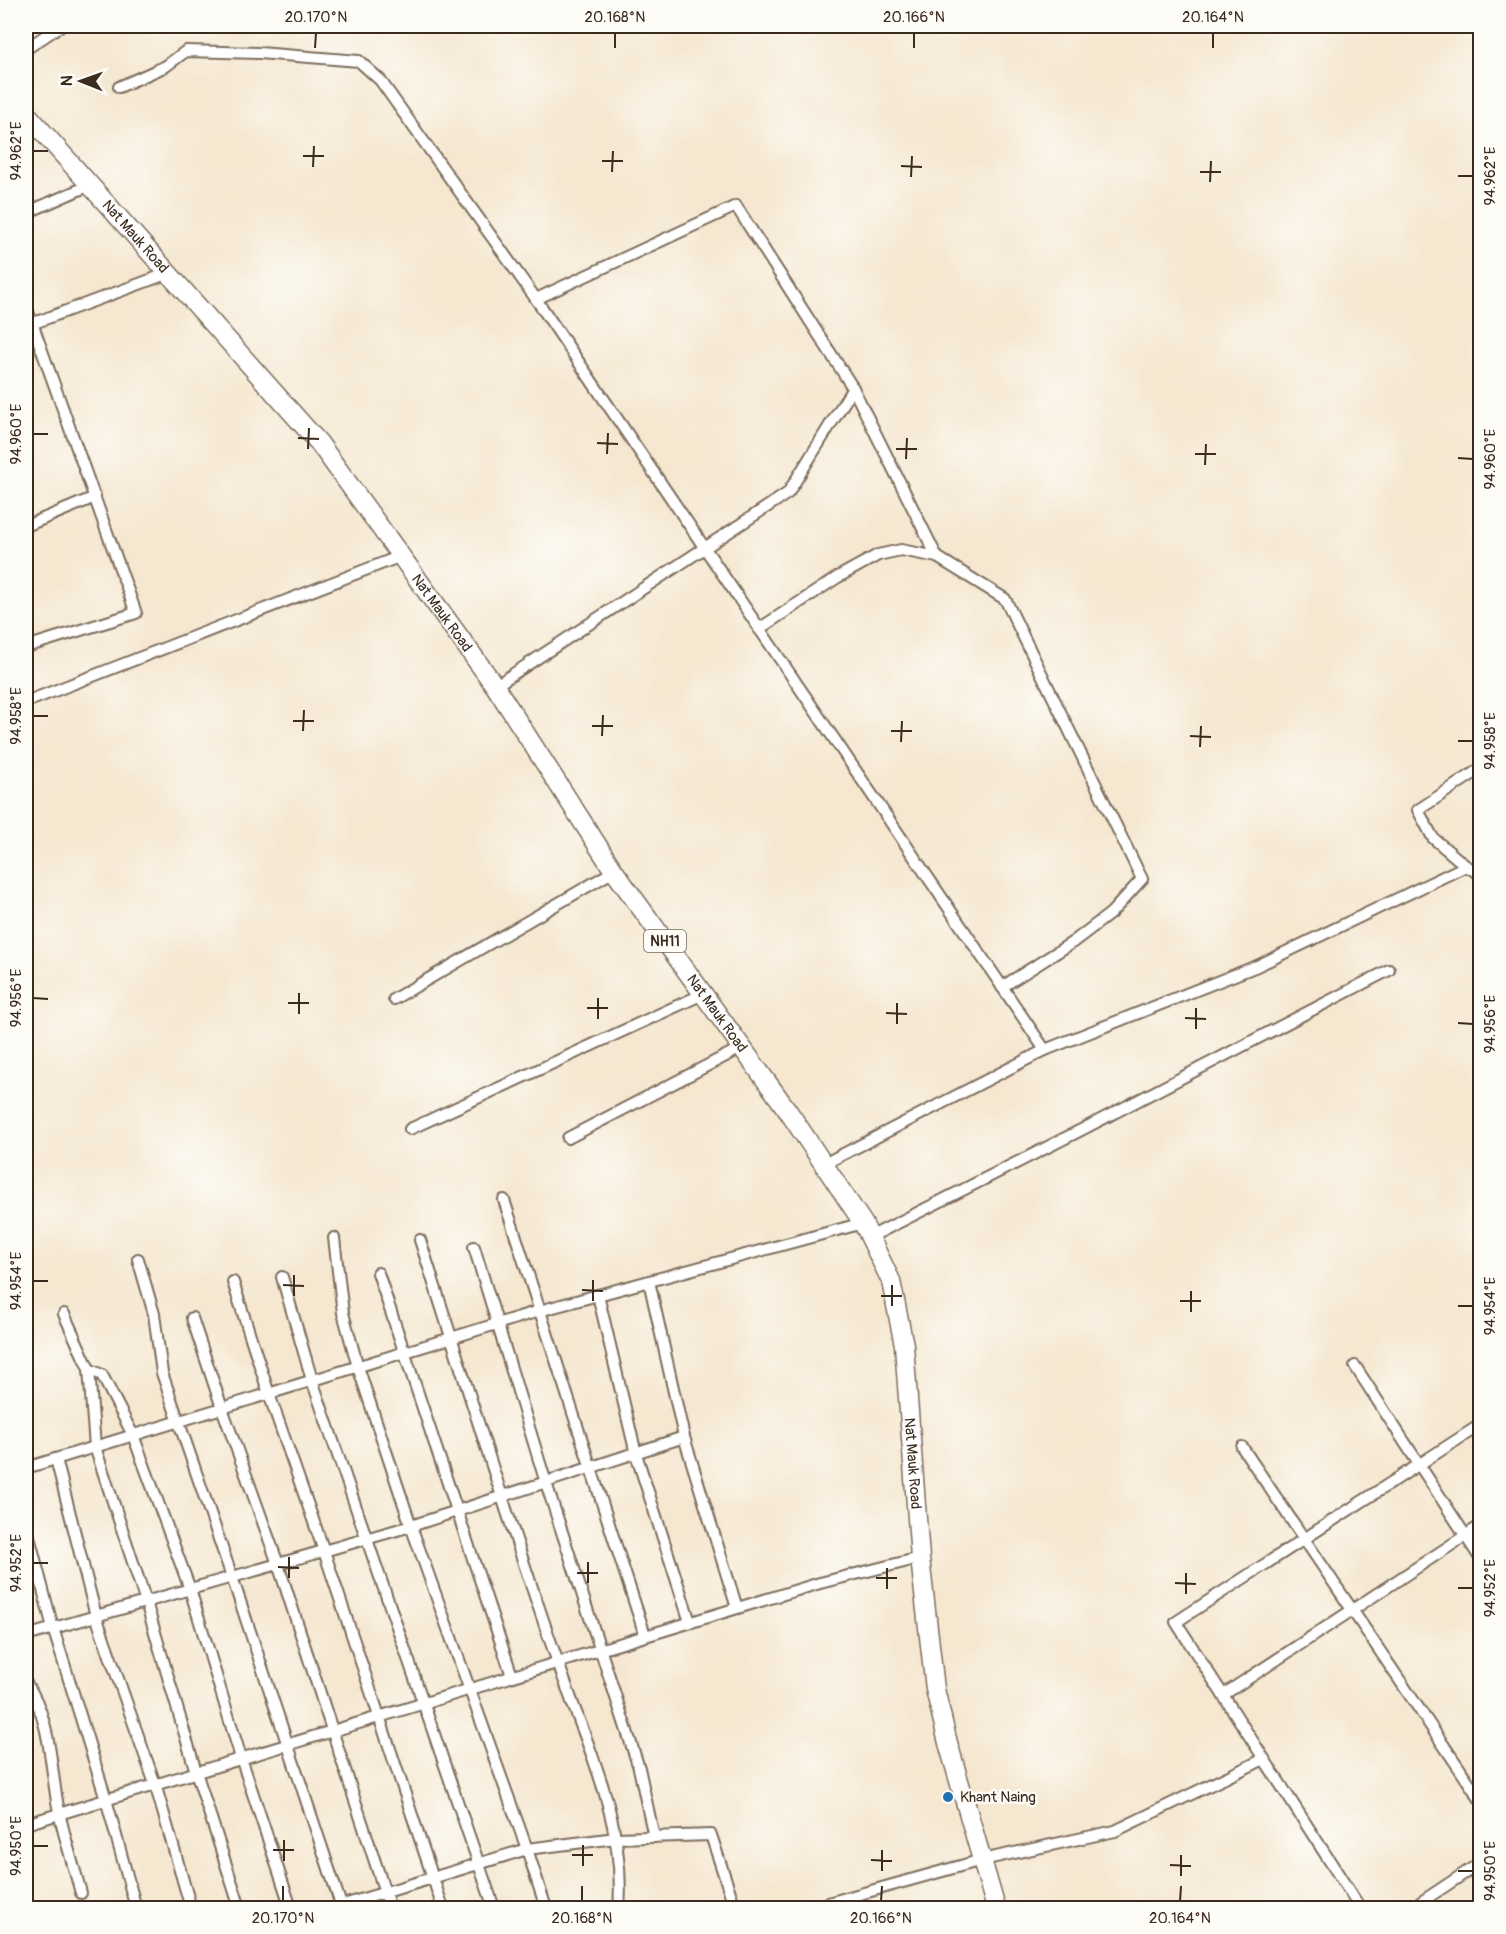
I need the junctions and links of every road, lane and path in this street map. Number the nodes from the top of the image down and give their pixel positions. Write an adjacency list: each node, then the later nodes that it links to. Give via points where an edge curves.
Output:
1 (60, 26): 2 (street)
2 (26, 49)
3 (119, 87): 8 (street, via 166,66 186,51 359,61 380,80)
4 (26, 113): 5 (highway, Nat Mauk Road / NH11)
5 (90, 185): 6 (street); 7 (highway, Nat Mauk Road / NH11)
6 (26, 213)
7 (169, 273): 10 (street); 15 (highway, Nat Mauk Road / NH11, via 319,444)
8 (536, 299): 11 (street, via 736,206); 14 (street)
9 (26, 306): 10 (street)
10 (29, 325): 12 (street)
11 (853, 388): 14 (street, via 788,493); 16 (street)
12 (95, 497): 13 (street); 18 (street, via 136,613)
13 (26, 526)
14 (704, 548): 17 (street); 19 (street)
15 (401, 556): 19 (highway, Nat Mauk Road / NH11); 20 (street)
16 (937, 557): 17 (street, via 901,550 878,555); 26 (street, via 1005,599 1142,879 1112,913)
17 (759, 628): 26 (street)
18 (26, 647)
19 (495, 686): 23 (highway, Nat Mauk Road / NH11)
20 (26, 702)
21 (1480, 769): 22 (street, via 1418,810 1433,838)
22 (1466, 866): 24 (street); 30 (street, via 1257,966)
23 (614, 871): 27 (highway, Nat Mauk Road / NH11); 28 (street)
24 (1480, 874)
25 (1389, 970): 35 (street, via 1075,1133)
26 (1002, 987): 30 (street)
27 (703, 994): 29 (highway, Nat Mauk Road / NH11); 31 (street)
28 (394, 999)
29 (741, 1048): 32 (street); 33 (highway, Nat Mauk Road / NH11)
30 (1045, 1050): 33 (street)
31 (410, 1129)
32 (568, 1138)
33 (824, 1164): 35 (highway, Nat Mauk Road / NH11)
34 (504, 1200): 45 (street)
35 (867, 1230): 42 (street); 78 (highway, Nat Mauk Road / NH11, via 891,1281 903,1345)
36 (334, 1238): 51 (street, via 344,1313)
37 (420, 1240): 49 (street)
38 (474, 1247): 48 (street)
39 (138, 1260): 57 (street, via 154,1314 162,1373)
40 (378, 1273): 50 (street)
41 (282, 1277): 54 (street)
42 (649, 1281): 44 (street); 60 (street)
43 (232, 1282): 55 (street)
44 (598, 1295): 45 (street); 63 (street)
45 (539, 1311): 48 (street); 67 (street)
46 (64, 1314): 53 (street)
47 (192, 1318): 56 (street)
48 (497, 1324): 49 (street); 68 (street)
49 (452, 1338): 50 (street); 69 (street)
50 (404, 1352): 51 (street); 70 (street)
51 (358, 1366): 54 (street); 72 (street)
52 (1355, 1366): 65 (street)
53 (88, 1369): 59 (street, via 102,1375); 61 (street)
54 (312, 1380): 55 (street); 75 (street)
55 (269, 1394): 56 (street); 77 (street)
56 (222, 1408): 57 (street); 80 (street)
57 (177, 1422): 59 (street); 81 (street)
58 (1480, 1425): 65 (street)
59 (134, 1435): 61 (street); 82 (street)
60 (684, 1437): 63 (street); 84 (street)
61 (95, 1447): 64 (street); 83 (street)
62 (1242, 1447): 76 (street)
63 (636, 1454): 67 (street); 87 (street)
64 (56, 1459): 66 (street); 86 (street)
65 (1420, 1465): 74 (street); 76 (street)
66 (26, 1468)
67 (591, 1469): 68 (street); 89 (street)
68 (546, 1483): 69 (street); 91 (street)
69 (501, 1498): 70 (street); 92 (street)
70 (457, 1512): 72 (street); 93 (street)
71 (26, 1525): 88 (street)
72 (411, 1526): 75 (street); 95 (street)
73 (1480, 1526): 74 (street)
74 (1466, 1536): 79 (street); 85 (street)
75 (367, 1539): 77 (street); 97 (street)
76 (1303, 1540): 85 (street); 96 (street, via 1176,1622)
77 (324, 1551): 80 (street); 98 (street)
78 (920, 1557): 84 (street); 112 (highway, Nat Mauk Road / NH11, via 935,1689)
79 (1480, 1558)
80 (278, 1564): 81 (street); 99 (street)
81 (232, 1577): 82 (street); 100 (street)
82 (190, 1589): 83 (street); 101 (street)
83 (146, 1602): 86 (street); 103 (street)
84 (737, 1608): 87 (street)
85 (1352, 1611): 96 (street); 106 (street)
86 (96, 1616): 88 (street); 104 (street)
87 (690, 1622): 89 (street)
88 (53, 1628): 90 (street); 105 (street)
89 (645, 1635): 91 (street)
90 (26, 1636)
91 (602, 1649): 92 (street); 109 (street, via 639,1768)
92 (557, 1662): 93 (street); 110 (street, via 601,1777)
93 (512, 1676): 95 (street)
94 (26, 1683): 107 (street, via 43,1719)
95 (469, 1689): 97 (street); 111 (street)
96 (1223, 1695): 102 (street)
97 (424, 1702): 98 (street); 114 (street)
98 (378, 1716): 99 (street); 115 (street)
99 (333, 1730): 100 (street); 116 (street)
100 (288, 1744): 101 (street); 122 (street)
101 (241, 1758): 103 (street); 121 (street)
102 (1264, 1759): 112 (street, via 1115,1831); 131 (street)
103 (196, 1772): 104 (street); 120 (street)
104 (155, 1784): 105 (street); 119 (street)
105 (106, 1799): 107 (street); 118 (street)
106 (1480, 1799)
107 (59, 1813): 108 (street); 117 (street)
108 (26, 1824)
109 (654, 1837): 110 (street); 128 (street, via 711,1835)
110 (616, 1838): 111 (street); 127 (street)
111 (527, 1849): 114 (street); 126 (street)
112 (982, 1860): 129 (street); 130 (highway, Nat Mauk Road / NH11)
113 (1480, 1863): 132 (street)
114 (477, 1865): 115 (street); 125 (street)
115 (432, 1877): 116 (street); 124 (street)
116 (385, 1892): 122 (street); 123 (street)
117 (81, 1893)
118 (136, 1908)
119 (191, 1908)
120 (240, 1908)
121 (291, 1908)
122 (339, 1908)
123 (390, 1908)
124 (443, 1908)
125 (494, 1908)
126 (546, 1908)
127 (619, 1908)
128 (735, 1908)
129 (810, 1908)
130 (996, 1908)
131 (1360, 1908)
132 (1412, 1908)

